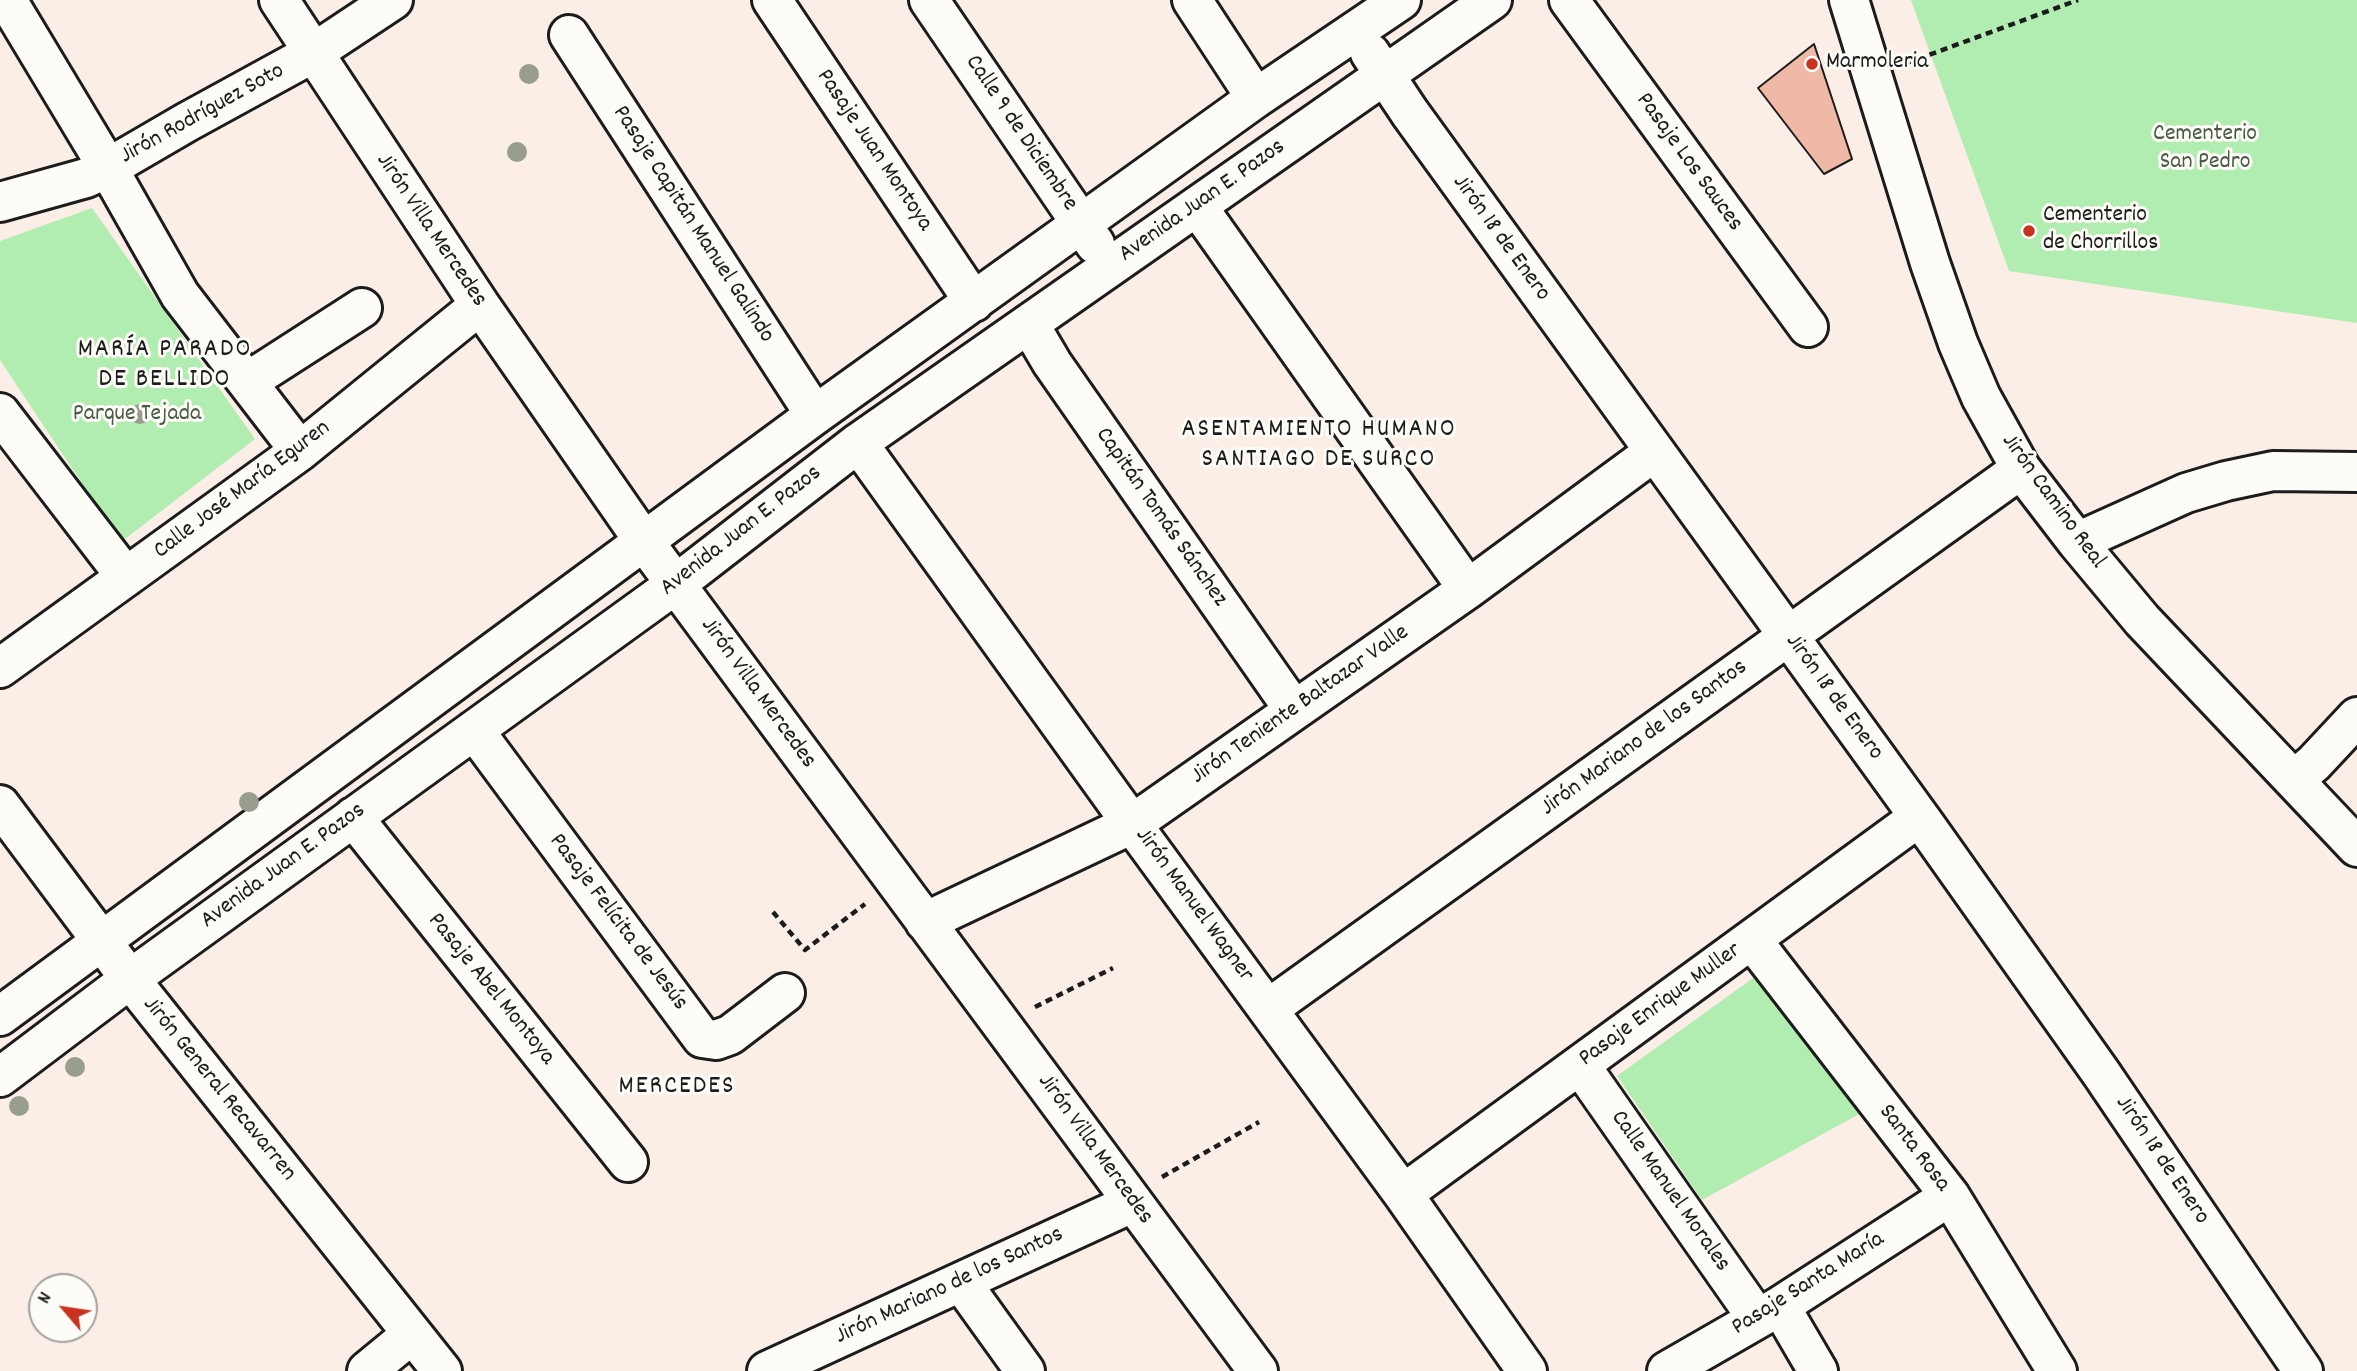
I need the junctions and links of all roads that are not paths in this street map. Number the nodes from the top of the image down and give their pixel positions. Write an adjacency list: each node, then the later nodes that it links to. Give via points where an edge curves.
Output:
1 (7, 0): 16 (street)
2 (279, 0): 13 (street, Jirón Villa Mercedes)
3 (393, 0): 13 (street, Jirón Rodríguez Soto)
4 (772, 0): 21 (street, Pasaje Juan Montoya)
5 (929, 0): 19 (street, Calle 9 de Diciembre)
6 (1192, 0): 15 (street)
7 (1401, 0): 11 (street, Avenida Juan E. Pazos)
8 (1492, 0): 14 (street, Avenida Juan E. Pazos)
9 (1569, 0): 25 (street, Pasaje Los Sauces)
10 (1849, 0): 32 (street, Jirón Camino Real, via 1958,343 1981,397)
11 (1354, 32): 14 (street, Jirón 18 de Enero); 15 (street, Avenida Juan E. Pazos)
12 (569, 35): 28 (street, Pasaje Capitán Manuel Galindo)
13 (313, 53): 16 (street, Jirón Rodríguez Soto); 22 (street, Jirón Villa Mercedes)
14 (1385, 75): 18 (street, Avenida Juan E. Pazos); 31 (street, Jirón 18 de Enero)
15 (1256, 98): 19 (street, Avenida Juan E. Pazos)
16 (108, 168): 17 (street, Jirón Rodríguez Soto); 26 (street, via 180,295)
17 (0, 202)
18 (1197, 206): 20 (street, Avenida Juan E. Pazos); 38 (street)
19 (1081, 224): 20 (street, Calle 9 de Diciembre); 21 (street, Avenida Juan E. Pazos)
20 (1111, 267): 24 (street, Avenida Juan E. Pazos)
21 (974, 302): 28 (street, Avenida Juan E. Pazos)
22 (480, 306): 30 (street, Calle José María Eguren); 34 (street, Jirón Villa Mercedes)
23 (362, 308): 26 (street)
24 (1029, 324): 29 (street, Avenida Juan E. Pazos); 41 (street, Capitán Tomás Sánchez)
25 (1808, 327)
26 (247, 382): 30 (street)
27 (0, 412): 36 (street)
28 (816, 415): 34 (street, Avenida Juan E. Pazos)
29 (858, 443): 37 (street, Avenida Juan E. Pazos); 48 (street, Jirón Manuel Wagner)
30 (300, 451): 36 (street, Calle José María Eguren)
31 (1654, 452): 38 (street, Jirón Teniente Baltazar Valle); 39 (street, Jirón 18 de Enero)
32 (2021, 469): 35 (street, Jirón Camino Real); 39 (street, Jirón Mariano de los Santos)
33 (2357, 472): 35 (street, via 2273,471 2226,481 2186,493)
34 (643, 540): 37 (street, Jirón Villa Mercedes); 52 (street, Avenida Juan E. Pazos)
35 (2077, 542): 44 (street, Jirón Camino Real, via 2142,620)
36 (126, 577): 40 (street, Calle José María Eguren)
37 (676, 584): 43 (street, Avenida Juan E. Pazos); 50 (street, Jirón Villa Mercedes)
38 (1468, 589): 41 (street, Jirón Teniente Baltazar Valle)
39 (1788, 636): 47 (street, Jirón 18 de Enero); 55 (street, Jirón Mariano de los Santos)
40 (0, 668)
41 (1294, 710): 48 (street, Jirón Teniente Baltazar Valle)
42 (2357, 717): 44 (street)
43 (474, 730): 46 (street, Avenida Juan E. Pazos); 54 (street, Pasaje Felícita de Jesús, via 702,1038 730,1035)
44 (2294, 780): 49 (street, Jirón Camino Real)
45 (0, 805): 52 (street, Jirón General Recavarren)
46 (353, 817): 53 (street, Avenida Juan E. Pazos); 59 (street, Pasaje Abel Montoya)
47 (1919, 817): 51 (street, Pasaje Enrique Muller); 75 (street, Jirón 18 de Enero, via 2101,1073)
48 (1132, 824): 50 (street, Jirón Teniente Baltazar Valle); 55 (street, Jirón Manuel Wagner)
49 (2354, 836)
50 (925, 922): 62 (street, Jirón Villa Mercedes)
51 (1752, 940): 57 (street, Pasaje Enrique Muller); 61 (street, Santa Rosa)
52 (101, 942): 53 (street, Jirón General Recavarren); 56 (street, Avenida Juan E. Pazos)
53 (130, 979): 58 (street, Avenida Juan E. Pazos); 65 (street, Jirón General Recavarren)
54 (785, 993)
55 (1268, 1009): 60 (street, Jirón Manuel Wagner)
56 (0, 1016)
57 (1580, 1065): 60 (street, Pasaje Enrique Muller); 64 (street, Calle Manuel Morales)
58 (0, 1077)
59 (628, 1162)
60 (1403, 1194): 71 (street, Jirón Manuel Wagner)
61 (1950, 1196): 64 (street, Pasaje Santa María); 74 (street, Santa Rosa)
62 (1130, 1200): 63 (street, Jirón Mariano de los Santos); 70 (street, Jirón Villa Mercedes)
63 (961, 1282): 68 (street, Jirón Mariano de los Santos); 69 (street)
64 (1769, 1312): 72 (street, Pasaje Santa María); 73 (street, Calle Manuel Morales)
65 (412, 1334): 66 (street); 67 (street, Jirón General Recavarren)
66 (367, 1371)
67 (442, 1371)
68 (767, 1371)
69 (1025, 1371)
70 (1258, 1371)
71 (1527, 1371)
72 (1667, 1371)
73 (1818, 1371)
74 (2057, 1371)
75 (2303, 1371)

